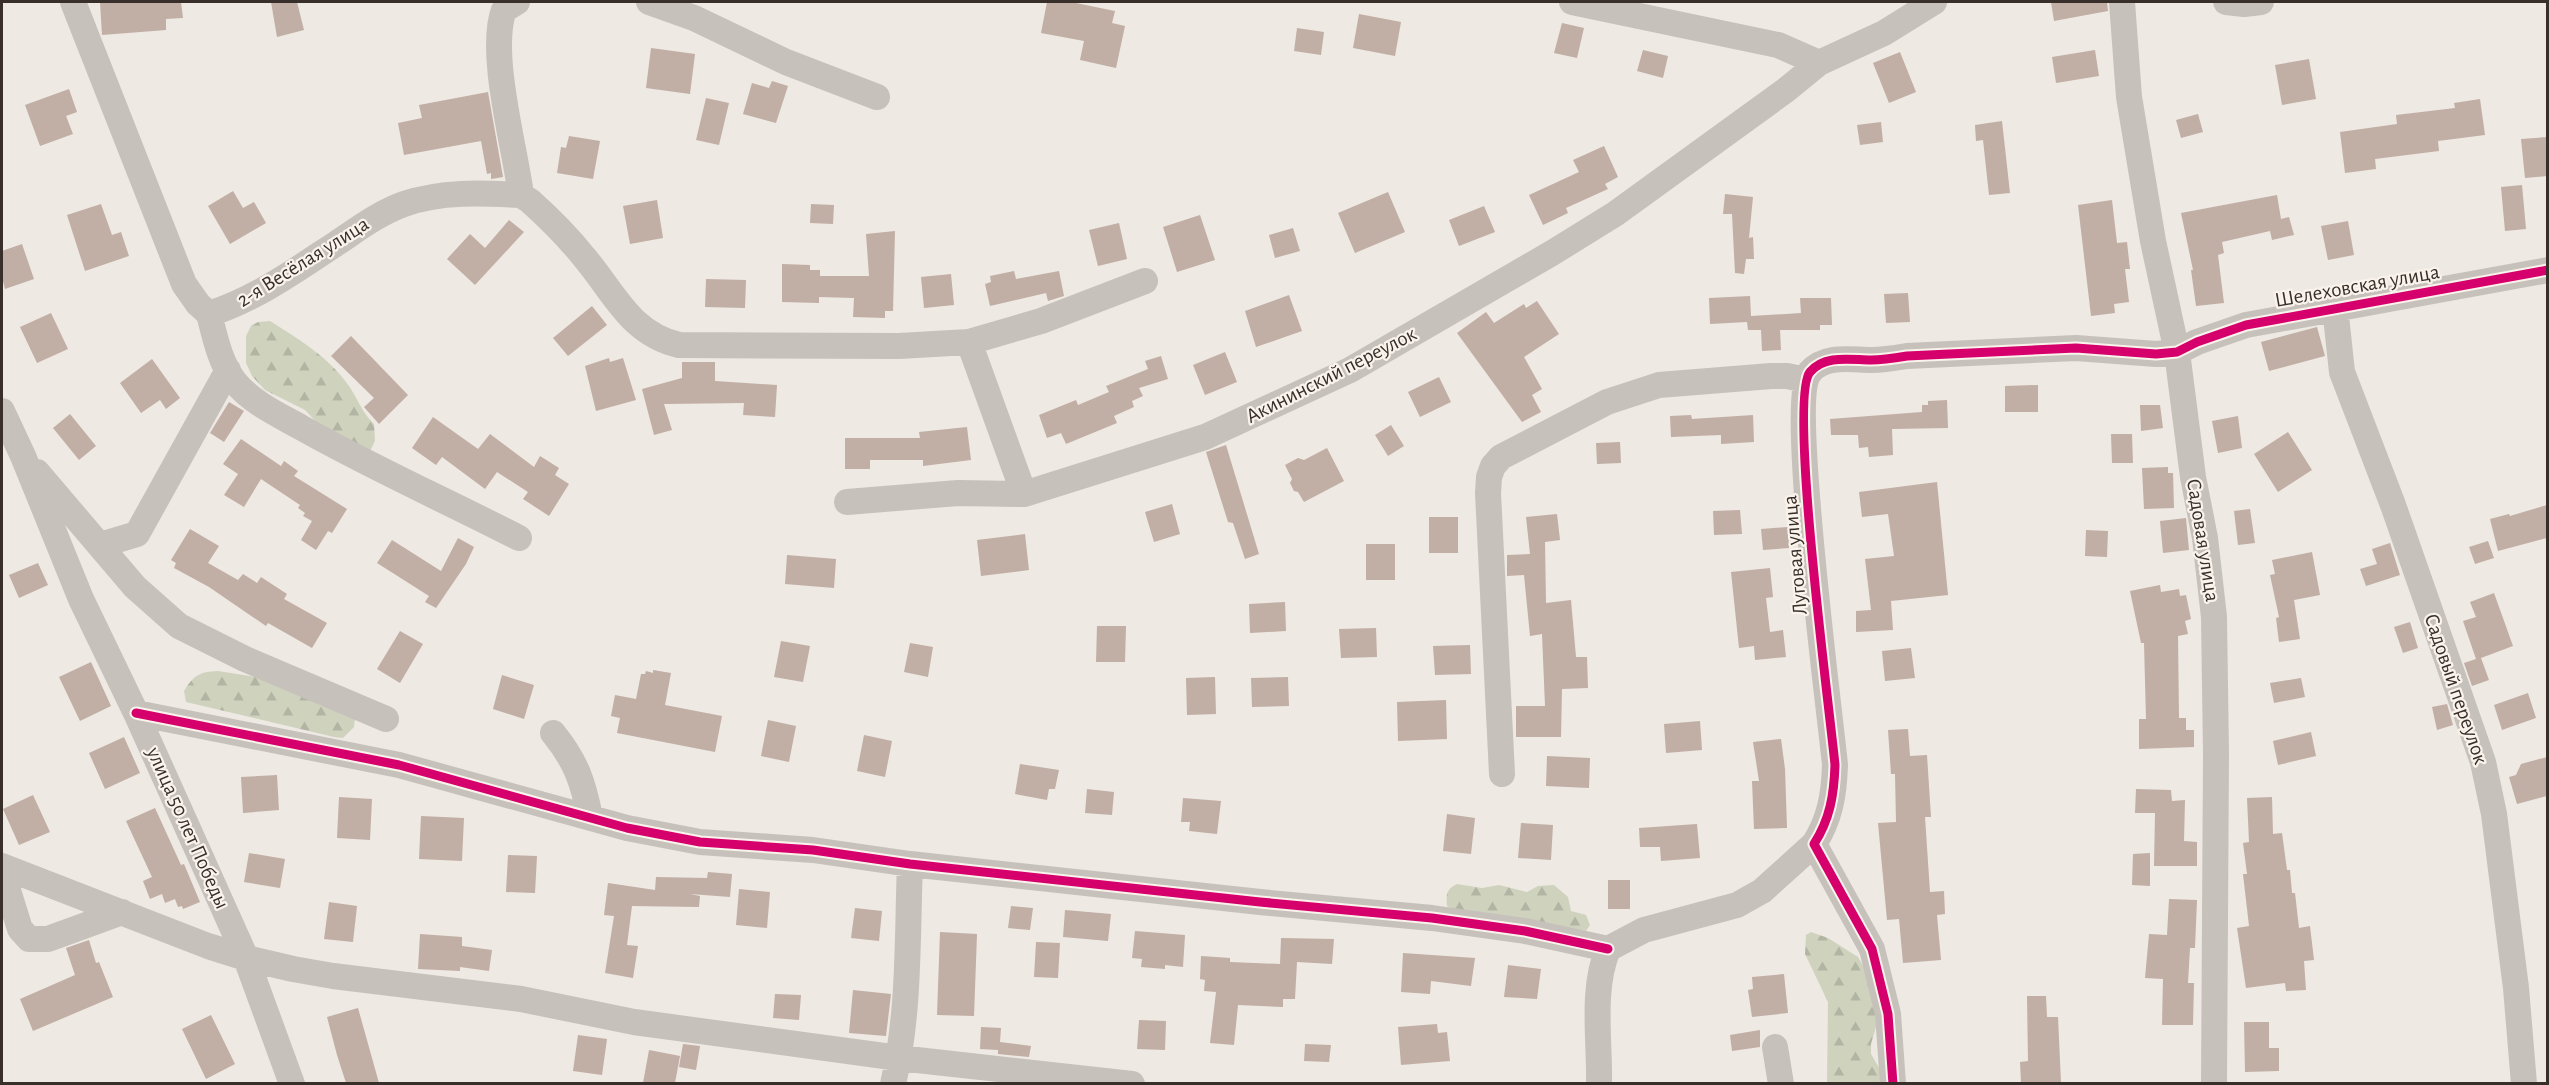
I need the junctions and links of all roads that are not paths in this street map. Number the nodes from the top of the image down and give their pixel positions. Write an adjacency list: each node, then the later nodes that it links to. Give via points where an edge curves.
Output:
1 (72, 2): 15 (street, 2-я Весёлая улица, via 184,284)
2 (517, 2): 11 (street, via 504,10 499,28 500,62)
3 (649, 2): 10 (street)
4 (1572, 2): 9 (street, via 1778,45)
5 (1934, 2): 9 (street, Акининский переулок, via 1884,33)
6 (2122, 2): 17 (street, Садовая улица, via 2129,97 2153,241)
7 (2226, 2): 8 (street)
8 (2261, 2)
9 (1819, 63): 22 (street, Акининский переулок, via 1615,214 1377,356 1205,437)
10 (877, 97)
11 (521, 195): 15 (street, 2-я Весёлая улица, via 456,193 404,204 378,216 244,300); 16 (street, via 584,256 644,332 666,342 719,346 899,346)
12 (2547, 270): 14 (street, Шелеховская улица)
13 (1145, 281): 16 (street, via 1041,321)
14 (2335, 307): 17 (street, Шелеховская улица, via 2246,325); 46 (street, Садовый переулок, via 2342,372 2483,762 2494,814)
15 (209, 314): 18 (street)
16 (969, 342): 22 (street)
17 (2177, 352): 19 (street, via 2076,348 1841,359 1817,366); 45 (street, Садовая улица, via 2214,617)
18 (228, 370): 24 (street, via 242,391 272,411 356,459); 25 (street, via 137,534)
19 (1806, 380): 29 (street, via 1771,376 1659,385 1607,402 1513,450 1493,466 1488,493); 31 (street, Луговая улица, via 1804,457 1835,765 1831,807)
20 (2, 411): 21 (street, улица 50 лет Победы)
21 (23, 456): 25 (street); 26 (street, улица 50 лет Победы, via 81,599)
22 (1024, 495): 23 (street, Акининский переулок, via 958,493)
23 (847, 502)
24 (519, 538)
25 (100, 545): 27 (street, via 149,602 179,626)
26 (136, 712): 30 (street, via 399,765); 36 (street, улица 50 лет Победы)
27 (386, 719)
28 (553, 733): 30 (street, via 577,766)
29 (1502, 774)
30 (590, 817): 32 (street, via 700,842 813,849)
31 (1814, 844): 35 (street, via 1762,891 1737,905 1644,930); 44 (street, via 1872,949 1888,1014)
32 (909, 864): 35 (street, via 1432,918 1525,931); 38 (street)
33 (2, 868): 34 (street); 34 (street, via 20,929 28,939 48,939)
34 (122, 912): 36 (street)
35 (1608, 949): 42 (street, via 1599,984)
36 (246, 958): 38 (street, via 333,976 521,999 634,1022); 39 (street, улица 50 лет Победы)
37 (1775, 1047): 43 (street)
38 (899, 1058): 40 (street); 41 (street)
39 (292, 1083)
40 (893, 1083)
41 (1132, 1083)
42 (1599, 1083)
43 (1782, 1083)
44 (1893, 1083)
45 (2214, 1083)
46 (2524, 1083)

